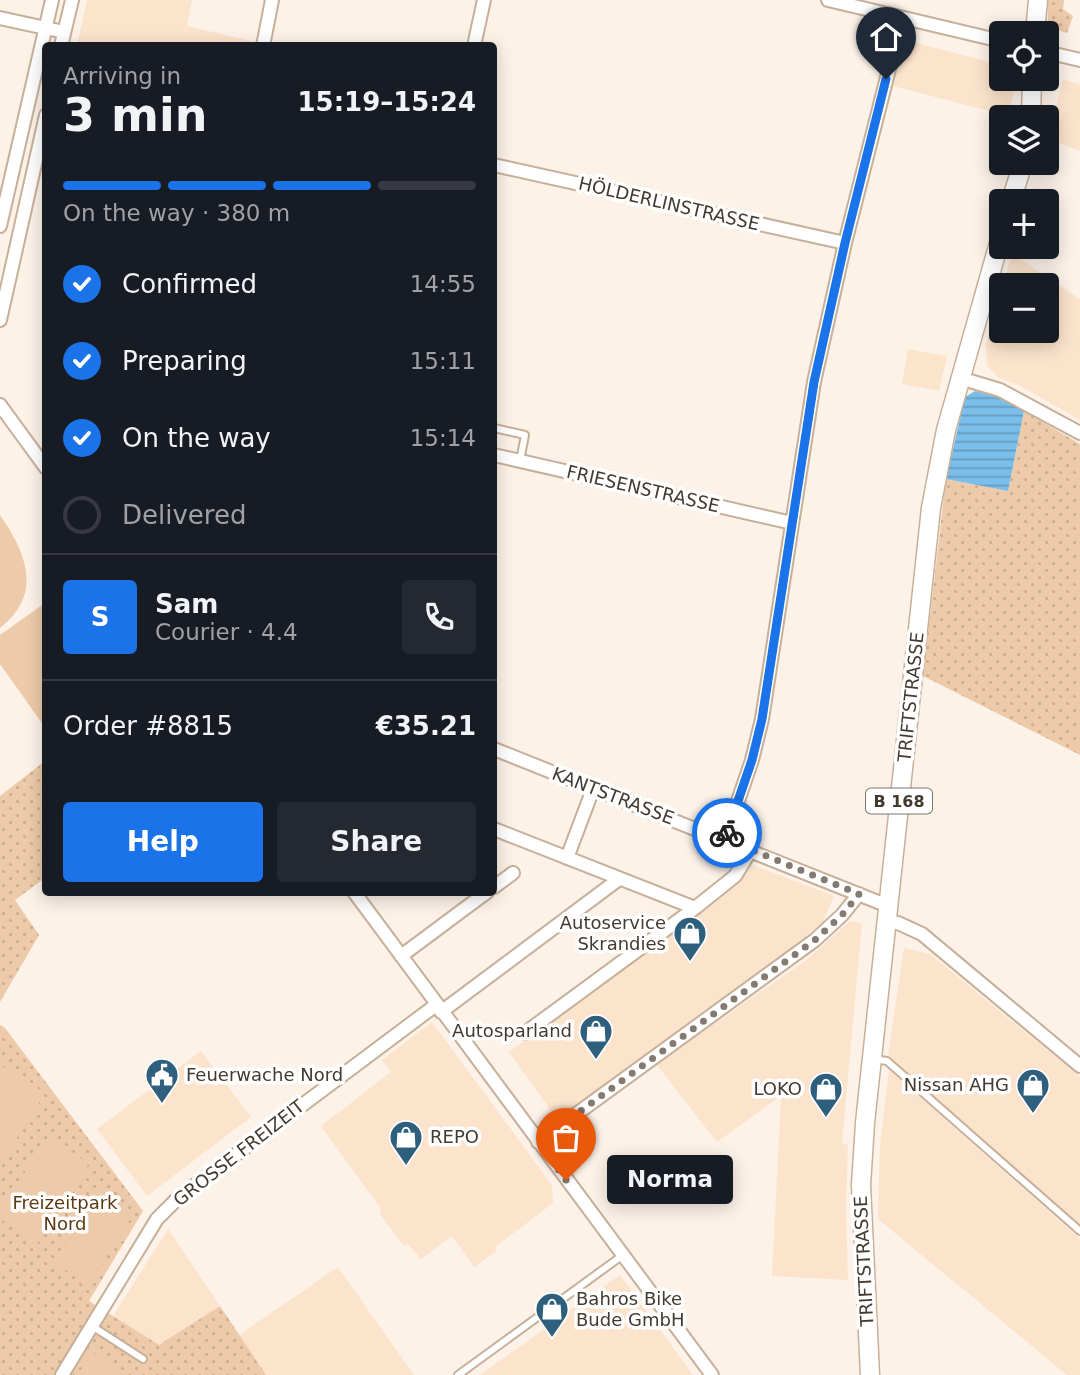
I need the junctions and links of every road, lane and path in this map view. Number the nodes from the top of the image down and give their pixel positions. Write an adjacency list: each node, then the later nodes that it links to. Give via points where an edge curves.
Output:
1 (52, 0): 12 (street)
2 (72, 0): 14 (street)
3 (272, 0): 16 (street)
4 (484, 0): 17 (street)
5 (828, 0): 9 (street)
6 (1027, 0): 10 (main road)
7 (1038, 0): 11 (main road)
8 (0, 18): 12 (street)
9 (902, 18): 13 (street); 24 (street)
10 (1028, 21)
11 (1036, 21)
12 (45, 29): 14 (street); 15 (street)
13 (989, 38)
14 (63, 39)
15 (43, 42)
16 (264, 42)
17 (475, 42)
18 (1059, 55): 20 (street)
19 (41, 60): 23 (street)
20 (1080, 60)
21 (42, 133): 26 (street)
22 (497, 165): 24 (street, HÖLDERLINSTRASSE)
23 (0, 226)
24 (845, 243): 34 (street, via 814,382)
25 (994, 259): 27 (main road, TRIFTSTRASSE / B 168)
26 (0, 320)
27 (960, 378): 30 (street, via 1009,394); 48 (main road, TRIFTSTRASSE / B 168, via 931,508)
28 (0, 405): 33 (street)
29 (497, 429): 32 (lane, via 525,435)
30 (1080, 433)
31 (497, 456): 32 (street, FRIESENSTRASSE)
32 (520, 461): 34 (street, FRIESENSTRASSE)
33 (42, 463)
34 (792, 523): 38 (street, via 762,719)
35 (497, 750): 36 (street, KANTSTRASSE)
36 (593, 789): 38 (street, KANTSTRASSE); 40 (street)
37 (497, 830): 40 (street)
38 (725, 839): 39 (street, KANTSTRASSE)
39 (751, 850): 44 (street, KANTSTRASSE); 47 (street, via 735,876)
40 (567, 858): 42 (street)
41 (513, 873): 43 (street)
42 (619, 879): 47 (street); 50 (street)
43 (497, 885)
44 (859, 894): 48 (street, KANTSTRASSE); 54 (street, via 815,940)
45 (357, 896): 49 (street)
46 (482, 896): 49 (street)
47 (695, 908): 51 (street)
48 (887, 914): 52 (main road, TRIFTSTRASSE / B 168); 53 (street, KANTSTRASSE, via 922,934)
49 (401, 956): 50 (street)
50 (439, 1008): 54 (street); 57 (street, GROSSE FREIZEIT, via 178,1198 157,1219)
51 (525, 1033)
52 (871, 1058): 55 (lane, via 887,1061); 62 (main road, TRIFTSTRASSE / B 168, via 861,1185)
53 (1080, 1066)
54 (538, 1142): 56 (street)
55 (1080, 1231)
56 (623, 1255): 60 (lane); 61 (street)
57 (92, 1326): 58 (lane); 59 (street, GROSSE FREIZEIT)
58 (143, 1359)
59 (62, 1375)
60 (458, 1375)
61 (712, 1375)
62 (870, 1375)

